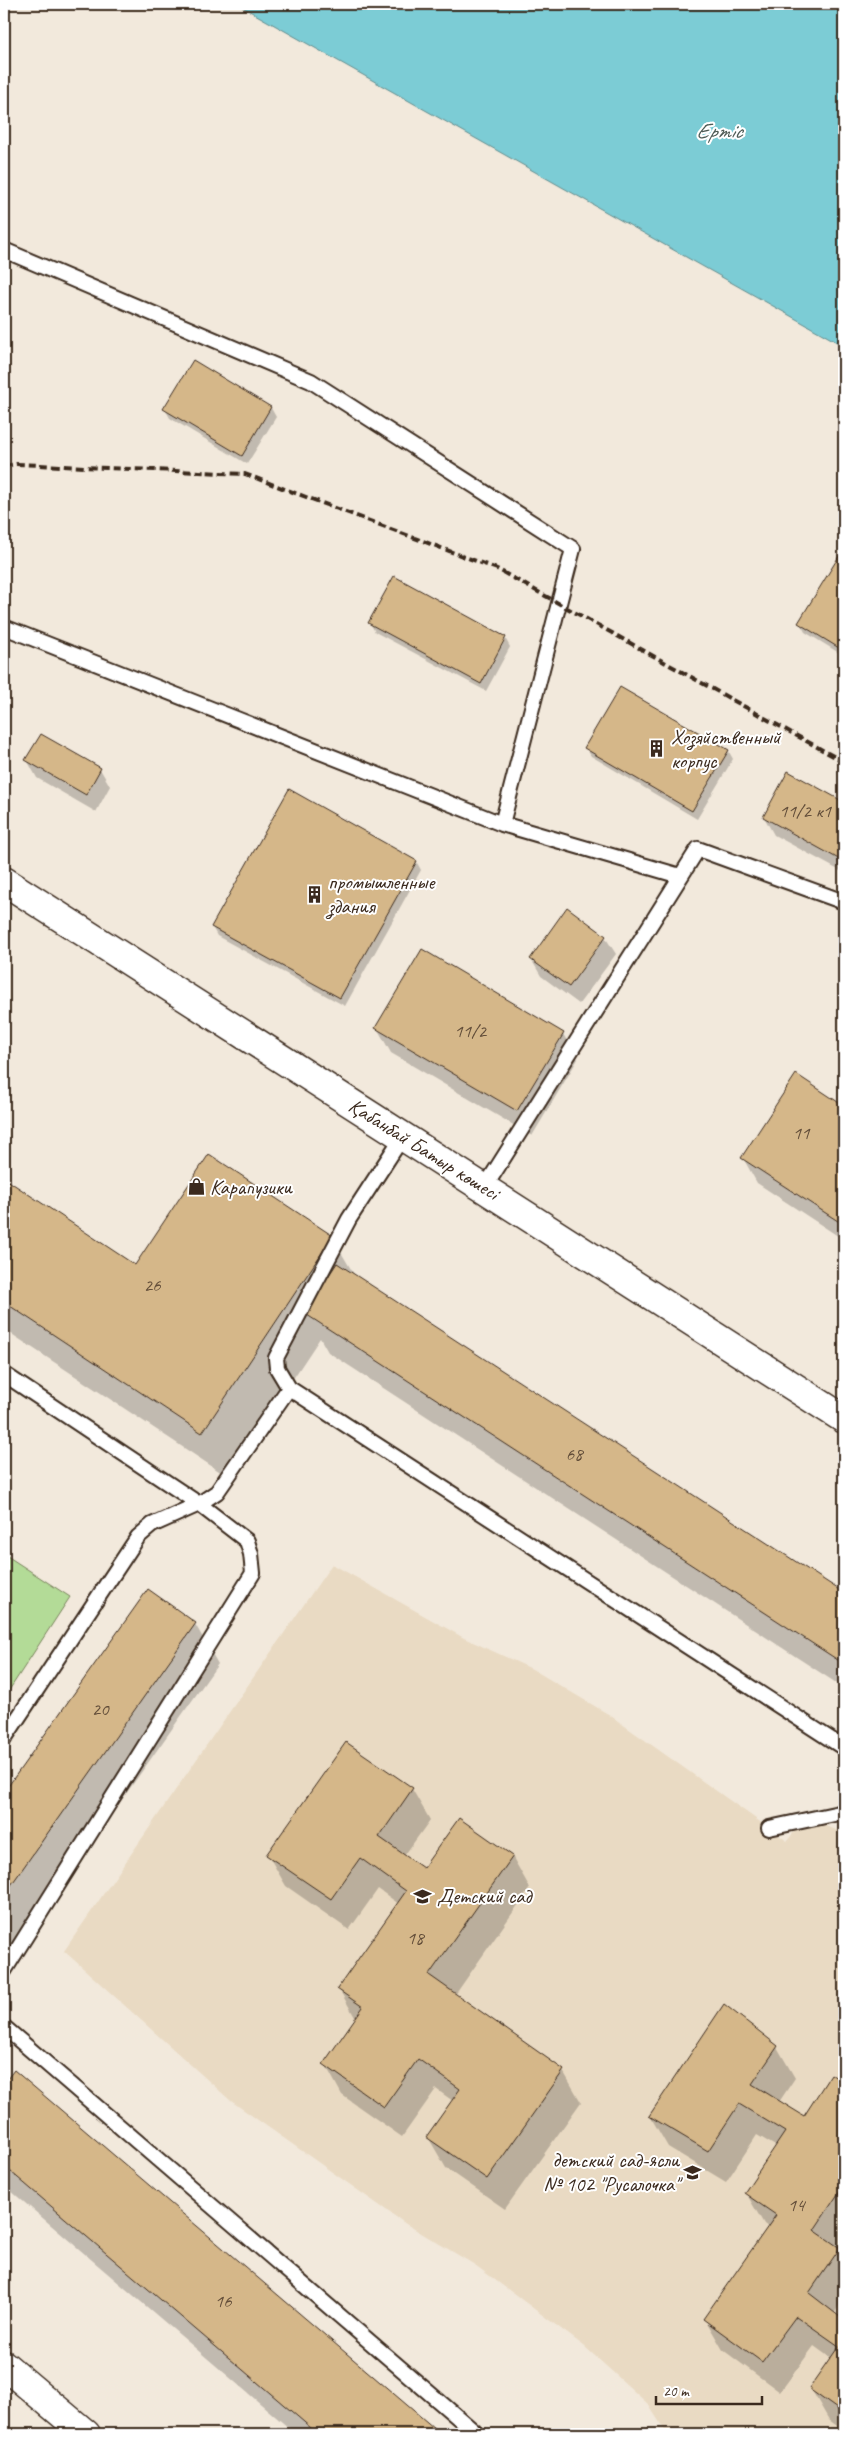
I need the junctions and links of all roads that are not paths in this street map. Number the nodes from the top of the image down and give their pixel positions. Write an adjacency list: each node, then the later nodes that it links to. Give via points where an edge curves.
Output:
1 (4, 250): 3 (lane, via 311,381 573,549)
2 (4, 627): 3 (lane)
3 (502, 824): 4 (lane)
4 (680, 876): 6 (lane, via 698,849); 8 (lane)
5 (4, 880): 7 (main road, Қабанбай Батыр көшесі)
6 (844, 902)
7 (403, 1136): 8 (main road, Қабанбай Батыр көшесі); 10 (lane, via 349,1220 276,1358 277,1368)
8 (485, 1187): 11 (main road, Қабанбай Батыр көшесі)
9 (4, 1374): 12 (lane)
10 (289, 1388): 12 (lane, via 217,1492); 14 (lane)
11 (844, 1419)
12 (199, 1504): 13 (lane, via 152,1525 138,1537); 17 (lane, via 247,1541 253,1573)
13 (4, 1739)
14 (844, 1748)
15 (844, 1812): 16 (lane)
16 (768, 1828)
17 (4, 1971)
18 (4, 2027): 21 (lane)
19 (5, 2368): 20 (main road)
20 (86, 2434)
21 (477, 2434)

